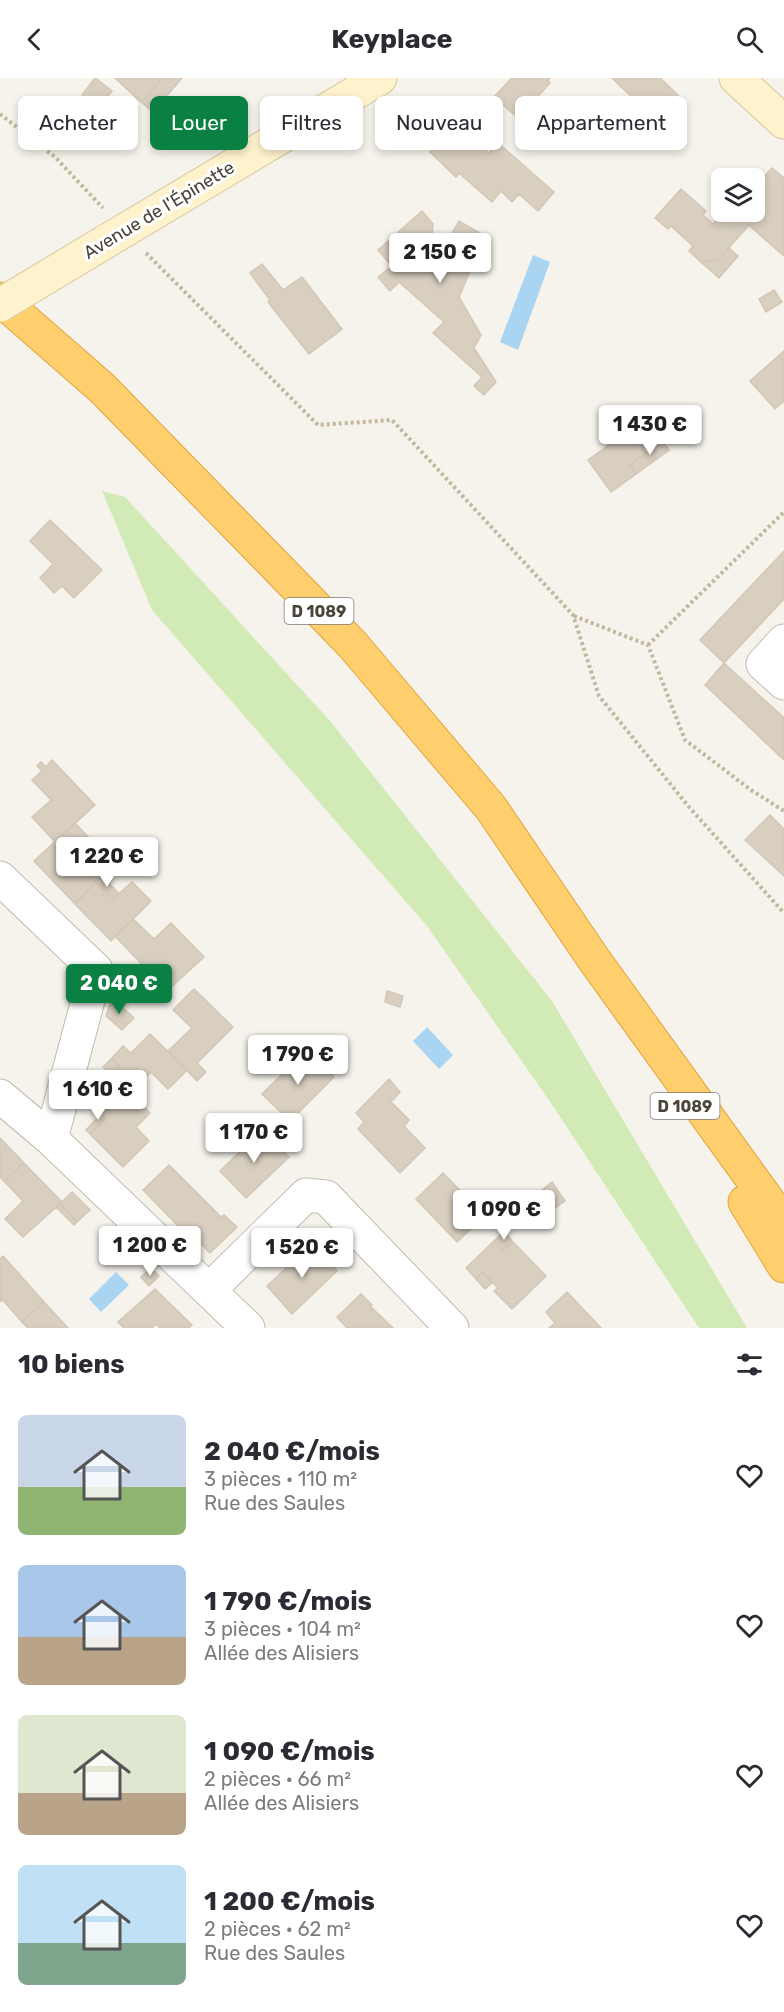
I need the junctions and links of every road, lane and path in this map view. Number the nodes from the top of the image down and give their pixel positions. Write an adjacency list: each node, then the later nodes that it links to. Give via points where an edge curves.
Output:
1 (380, 78): 5 (street, Avenue de l'Épinette)
2 (736, 78): 4 (street)
3 (0, 114): 5 (path, via 55,157)
4 (784, 122)
5 (115, 237): 7 (street, Avenue de l'Épinette, bridge); 9 (path, via 318,425 392,420)
6 (0, 299): 18 (highway, D 1089, via 102,388 352,644 491,808 595,961)
7 (0, 305)
8 (784, 512): 11 (path)
9 (573, 615): 11 (path); 15 (path, via 599,696 688,807)
10 (784, 640): 12 (street, via 763,664)
11 (648, 645): 13 (path, via 685,740)
12 (784, 683)
13 (784, 811)
14 (0, 878): 17 (street, via 96,970)
15 (784, 913)
16 (0, 1096): 17 (street)
17 (51, 1139): 19 (street)
18 (782, 1254)
19 (209, 1290): 20 (street); 21 (street, via 306,1194 326,1197)
20 (248, 1328)
21 (452, 1328)

